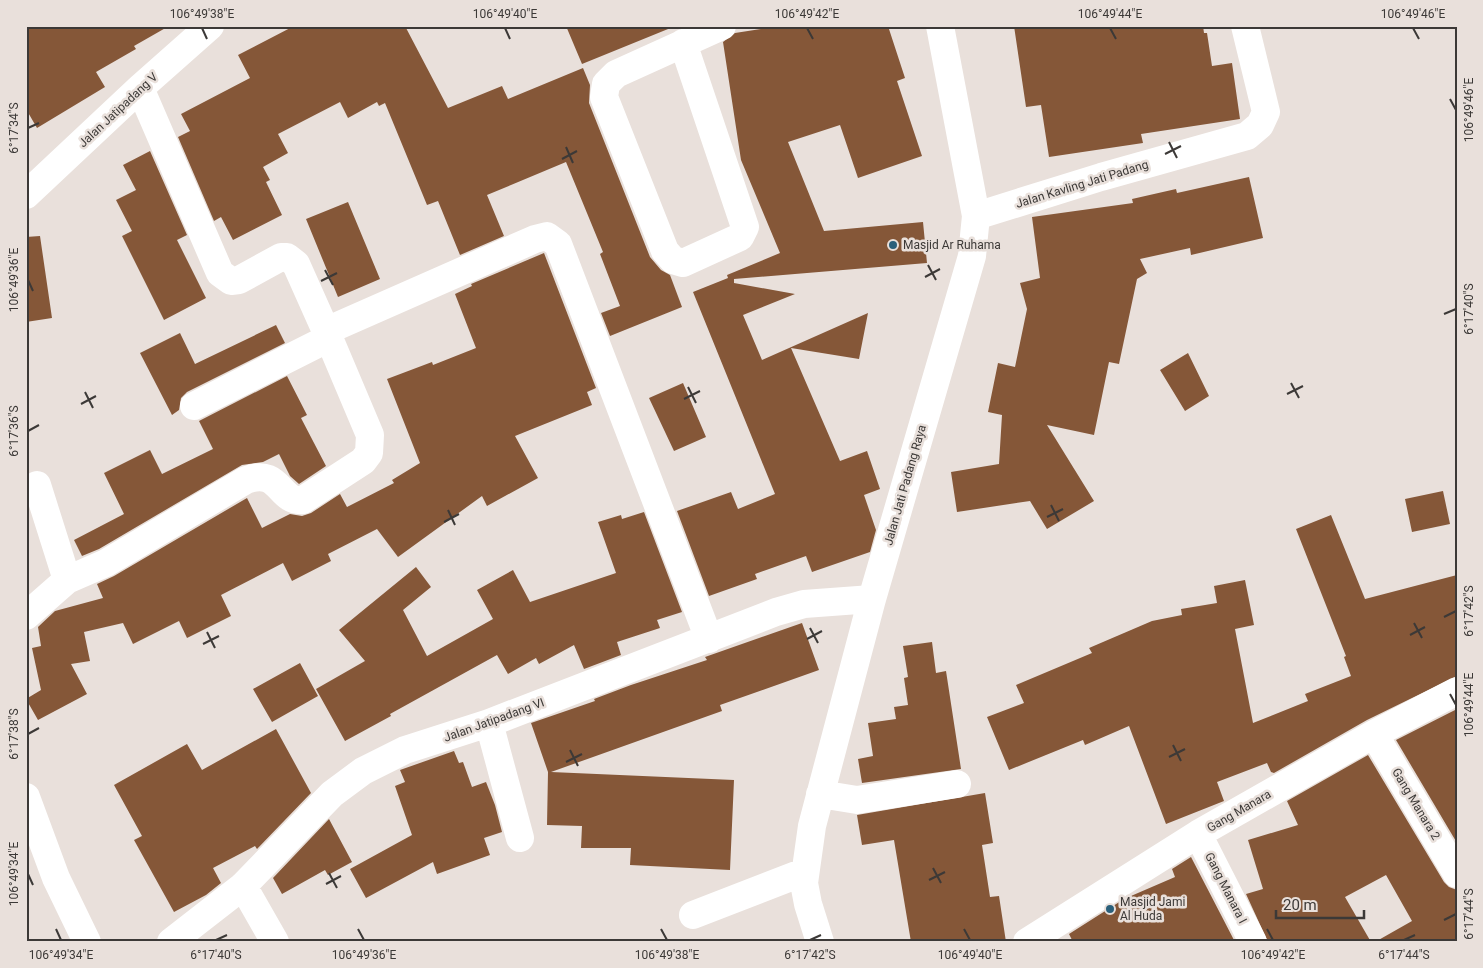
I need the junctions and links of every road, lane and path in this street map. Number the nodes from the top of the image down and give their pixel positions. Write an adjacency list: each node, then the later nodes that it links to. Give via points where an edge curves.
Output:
1 (210, 26): 6 (street, Jalan Jatipadang V)
2 (722, 26): 5 (street)
3 (940, 26): 8 (street, Jalan Jati Padang Raya)
4 (1245, 26): 8 (street, Jalan Kavling Jati Padang, via 1266,112 1260,125 1248,136)
5 (683, 43): 5 (street, via 616,74 606,84 604,98 665,251 673,260 683,263 740,237 745,227)
6 (140, 88): 7 (street, Jalan Jatipadang V); 9 (street, via 220,273 231,281 238,280 281,257 288,257 296,264)
7 (26, 195)
8 (976, 216): 13 (street, Jalan Jati Padang Raya, via 972,256)
9 (327, 334): 10 (street); 12 (street, via 370,435 369,453 363,461 303,500 292,498 270,478 258,475 106,563); 15 (street, via 535,239 547,236 552,239 558,244)
10 (194, 406)
11 (37, 485): 12 (street)
12 (67, 580): 14 (street)
13 (872, 599): 15 (street, Jalan Jatipadang VI, via 804,604); 20 (street, Jalan Jati Padang Raya)
14 (26, 616)
15 (710, 639): 17 (street, Jalan Jatipadang VI)
16 (1457, 691): 18 (street, Gang Manara)
17 (488, 723): 23 (street); 26 (street, Jalan Jatipadang VI, via 405,750 363,771 332,794)
18 (1374, 734): 22 (street, Gang Manara); 25 (street, Gang Manara 2)
19 (957, 784): 20 (street, via 857,800)
20 (820, 794): 24 (street, Jalan Jati Padang Raya)
21 (26, 797): 28 (street, via 56,878)
22 (1198, 834): 32 (street, Gang Manara); 33 (street, Gang Manara I)
23 (520, 838)
24 (804, 872): 27 (street); 31 (street, Jalan Jati Padang Raya, via 808,904)
25 (1457, 874)
26 (242, 886): 29 (street, Jalan Jatipadang VI); 30 (street)
27 (693, 915)
28 (87, 942)
29 (171, 942)
30 (275, 942)
31 (820, 942)
32 (1027, 942)
33 (1253, 942)

